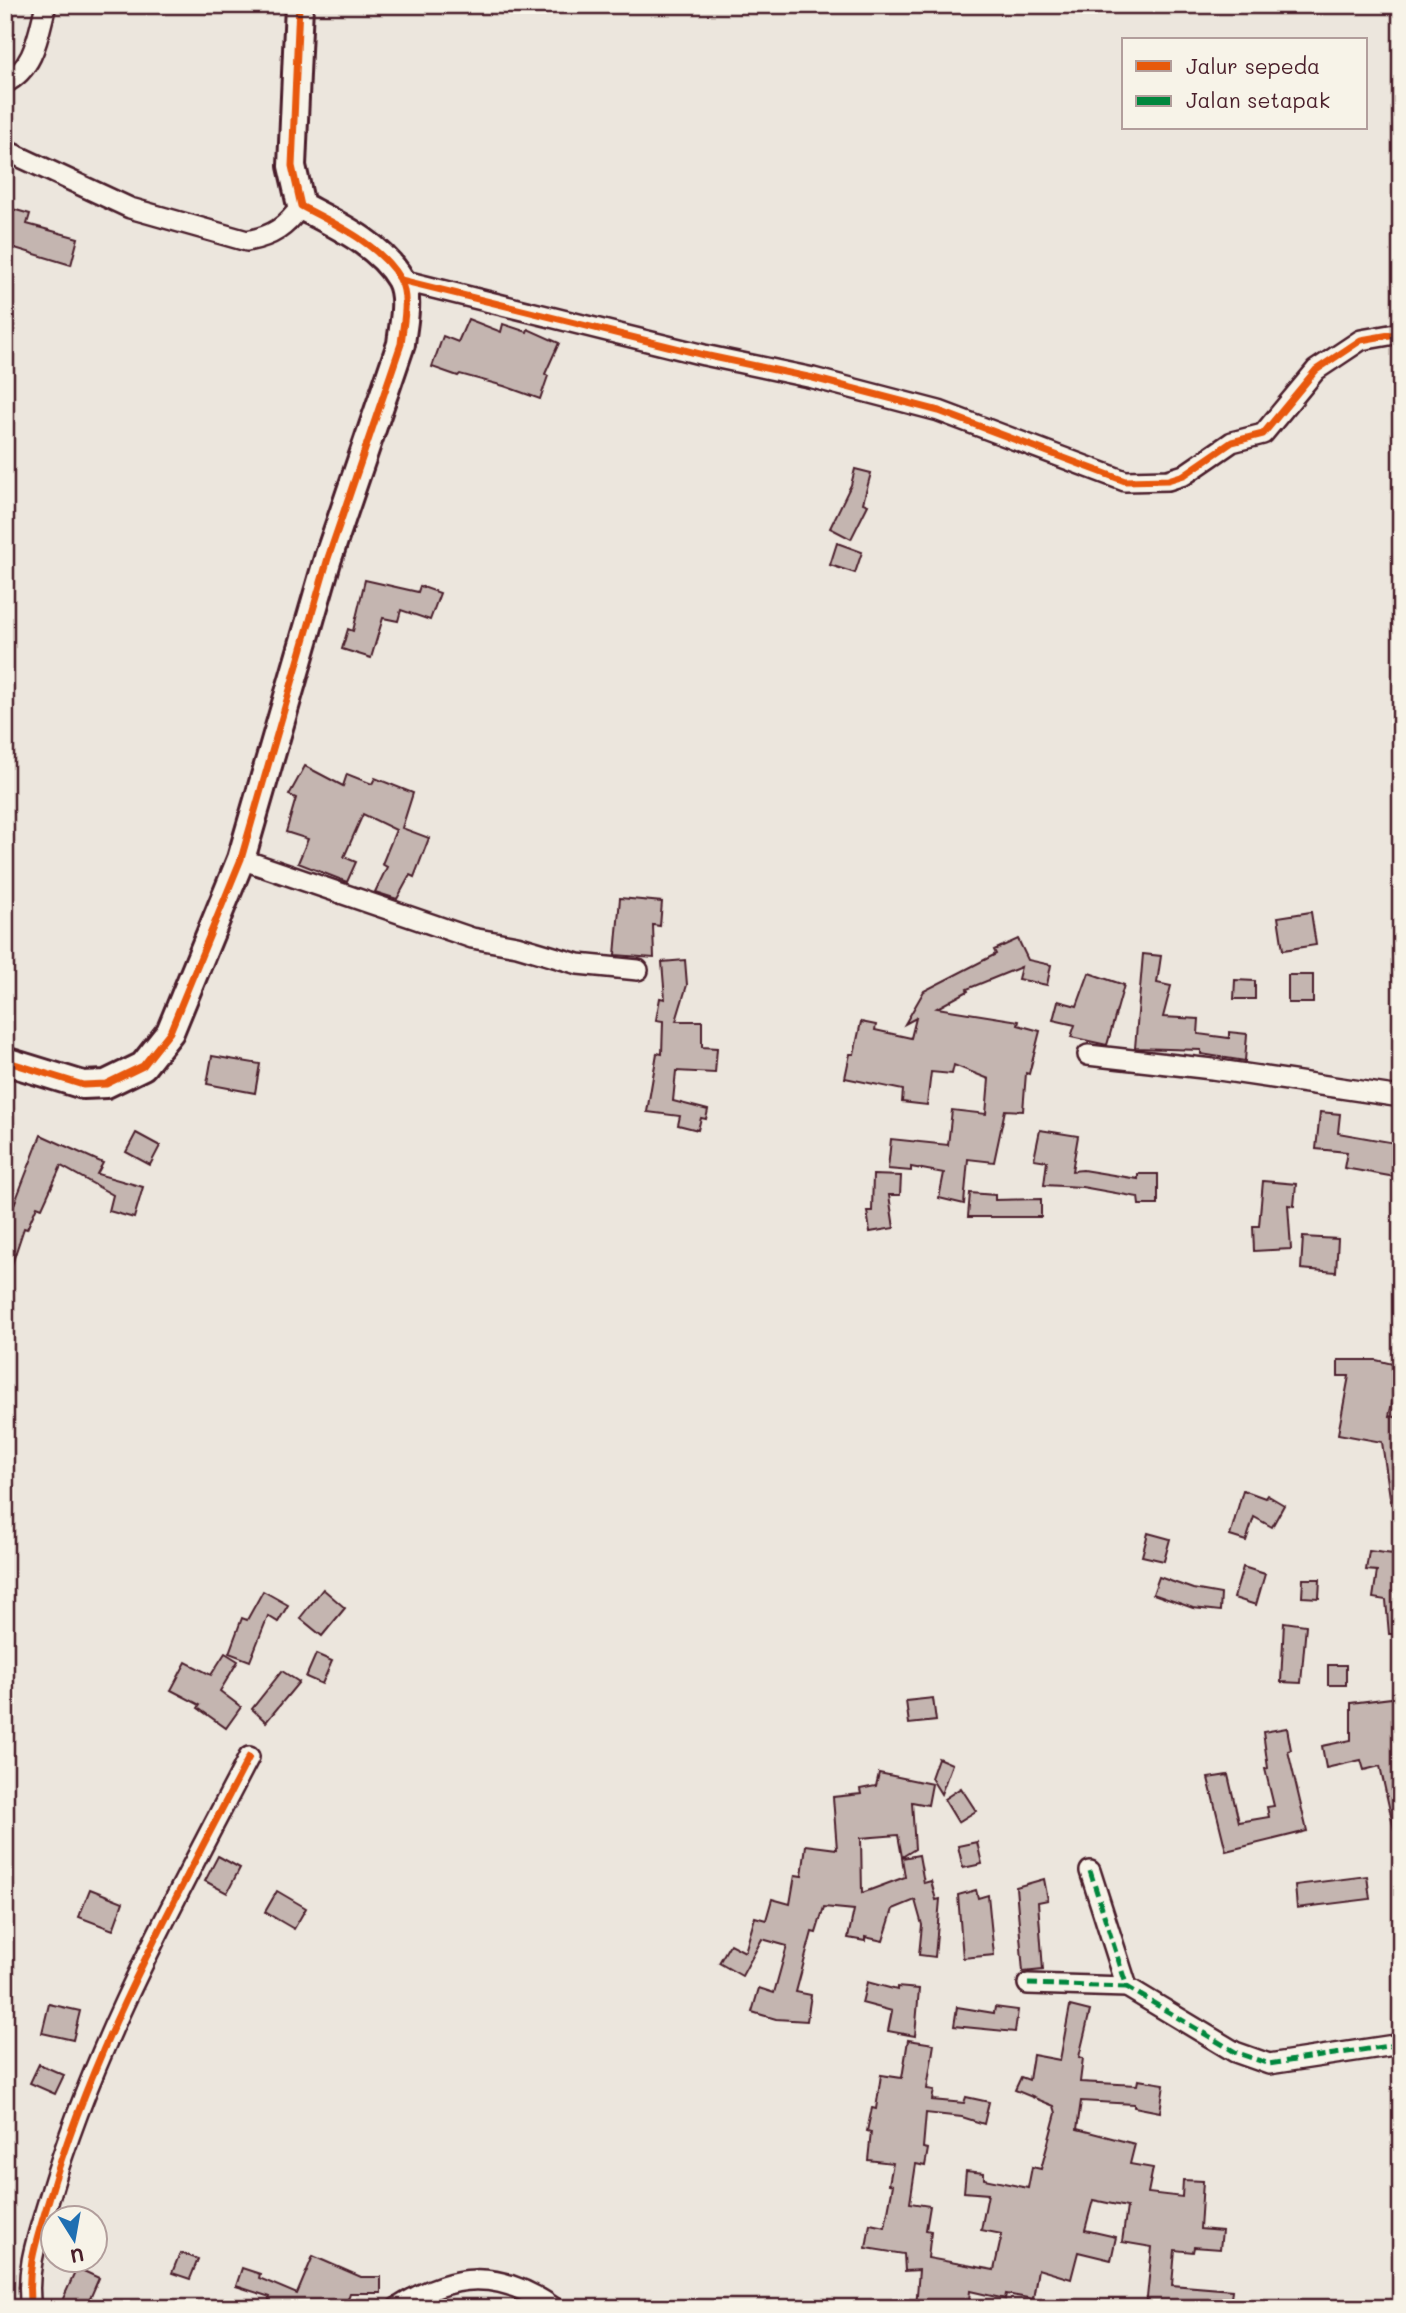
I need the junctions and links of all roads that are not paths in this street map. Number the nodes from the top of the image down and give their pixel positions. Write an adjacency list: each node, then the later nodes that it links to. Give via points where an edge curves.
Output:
1 (46, 5): 3 (street, via 30,61 20,75)
2 (299, 5): 5 (street, via 292,166)
3 (5, 83)
4 (5, 150): 5 (street, via 130,208 247,241 266,238 286,225)
5 (300, 205): 6 (street, via 370,246)
6 (401, 280): 7 (street, via 939,411 1125,481 1184,475 1232,442 1263,434 1316,370 1360,340); 8 (street, via 406,306 401,344 328,558)
7 (1401, 333)
8 (241, 859): 9 (street, via 472,938 578,964); 11 (street, via 170,1032 143,1066 106,1084 83,1085)
9 (638, 970)
10 (1087, 1055): 12 (street)
11 (5, 1061)
12 (1401, 1097)
13 (249, 1757): 18 (street, via 150,1949 69,2130 30,2261)
14 (1090, 1871): 16 (street)
15 (1028, 1984): 16 (street)
16 (1128, 1987): 17 (street, via 1235,2052 1269,2064)
17 (1401, 2045)
18 (31, 2308)
19 (397, 2308): 20 (street, via 446,2284 487,2277)
20 (554, 2308)

